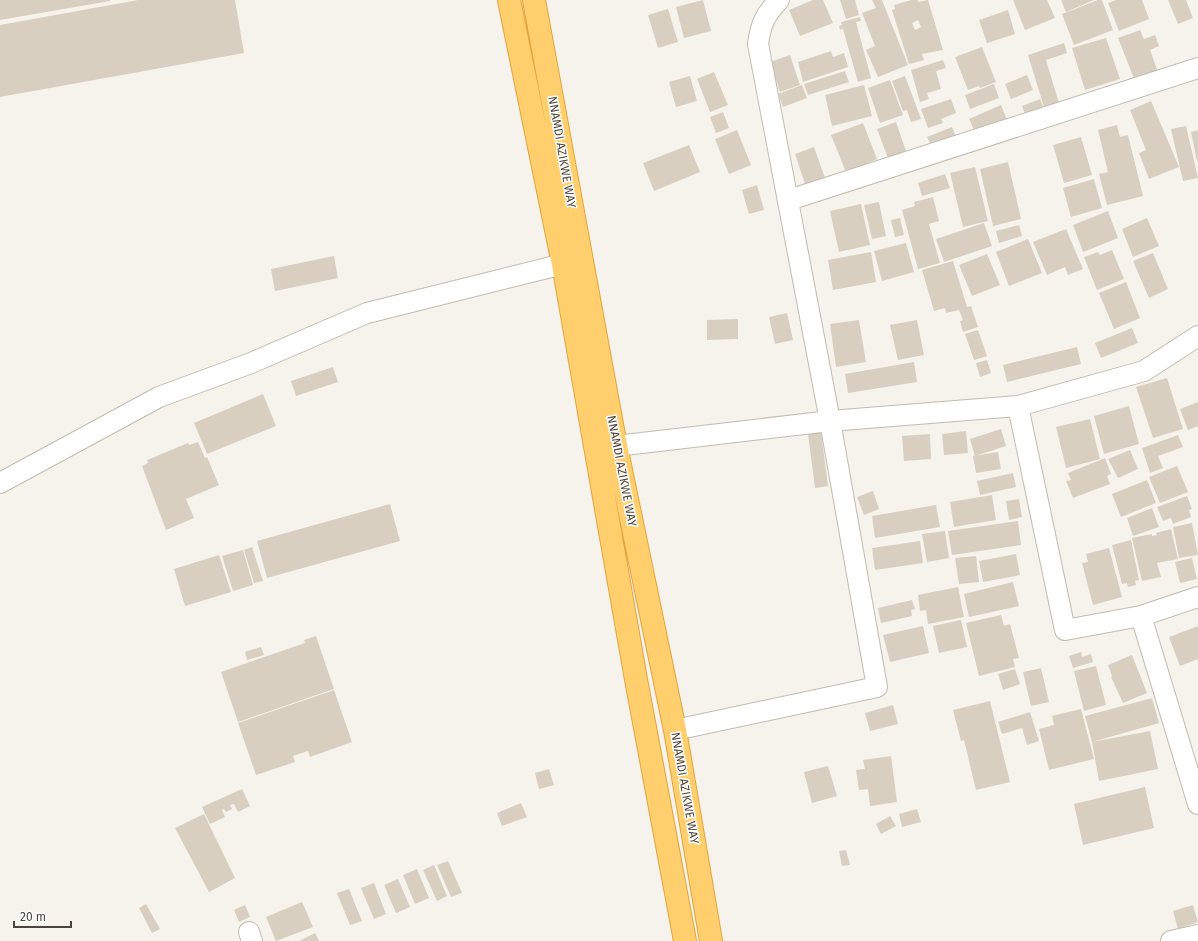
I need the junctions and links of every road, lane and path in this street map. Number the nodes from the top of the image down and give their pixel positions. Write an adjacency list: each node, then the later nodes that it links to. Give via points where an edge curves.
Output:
1 (509, 0): 6 (highway, NNAMDI AZIKWE WAY)
2 (534, 0): 10 (highway, NNAMDI AZIKWE WAY)
3 (780, 0): 5 (street, via 767,13 758,44)
4 (1198, 68): 5 (street)
5 (789, 200): 9 (street)
6 (563, 264): 11 (street, via 367,313 251,363 159,397); 17 (highway, NNAMDI AZIKWE WAY)
7 (1198, 336): 8 (street, via 1144,371)
8 (1018, 406): 9 (street); 13 (street, via 1065,630)
9 (830, 421): 10 (street); 14 (street, via 877,687)
10 (616, 446): 14 (highway, NNAMDI AZIKWE WAY)
11 (0, 483)
12 (1198, 597): 13 (street)
13 (1141, 616): 15 (street)
14 (675, 730): 18 (highway, NNAMDI AZIKWE WAY)
15 (1198, 804)
16 (1198, 935): 19 (street)
17 (686, 941)
18 (711, 941)
19 (1171, 941)

